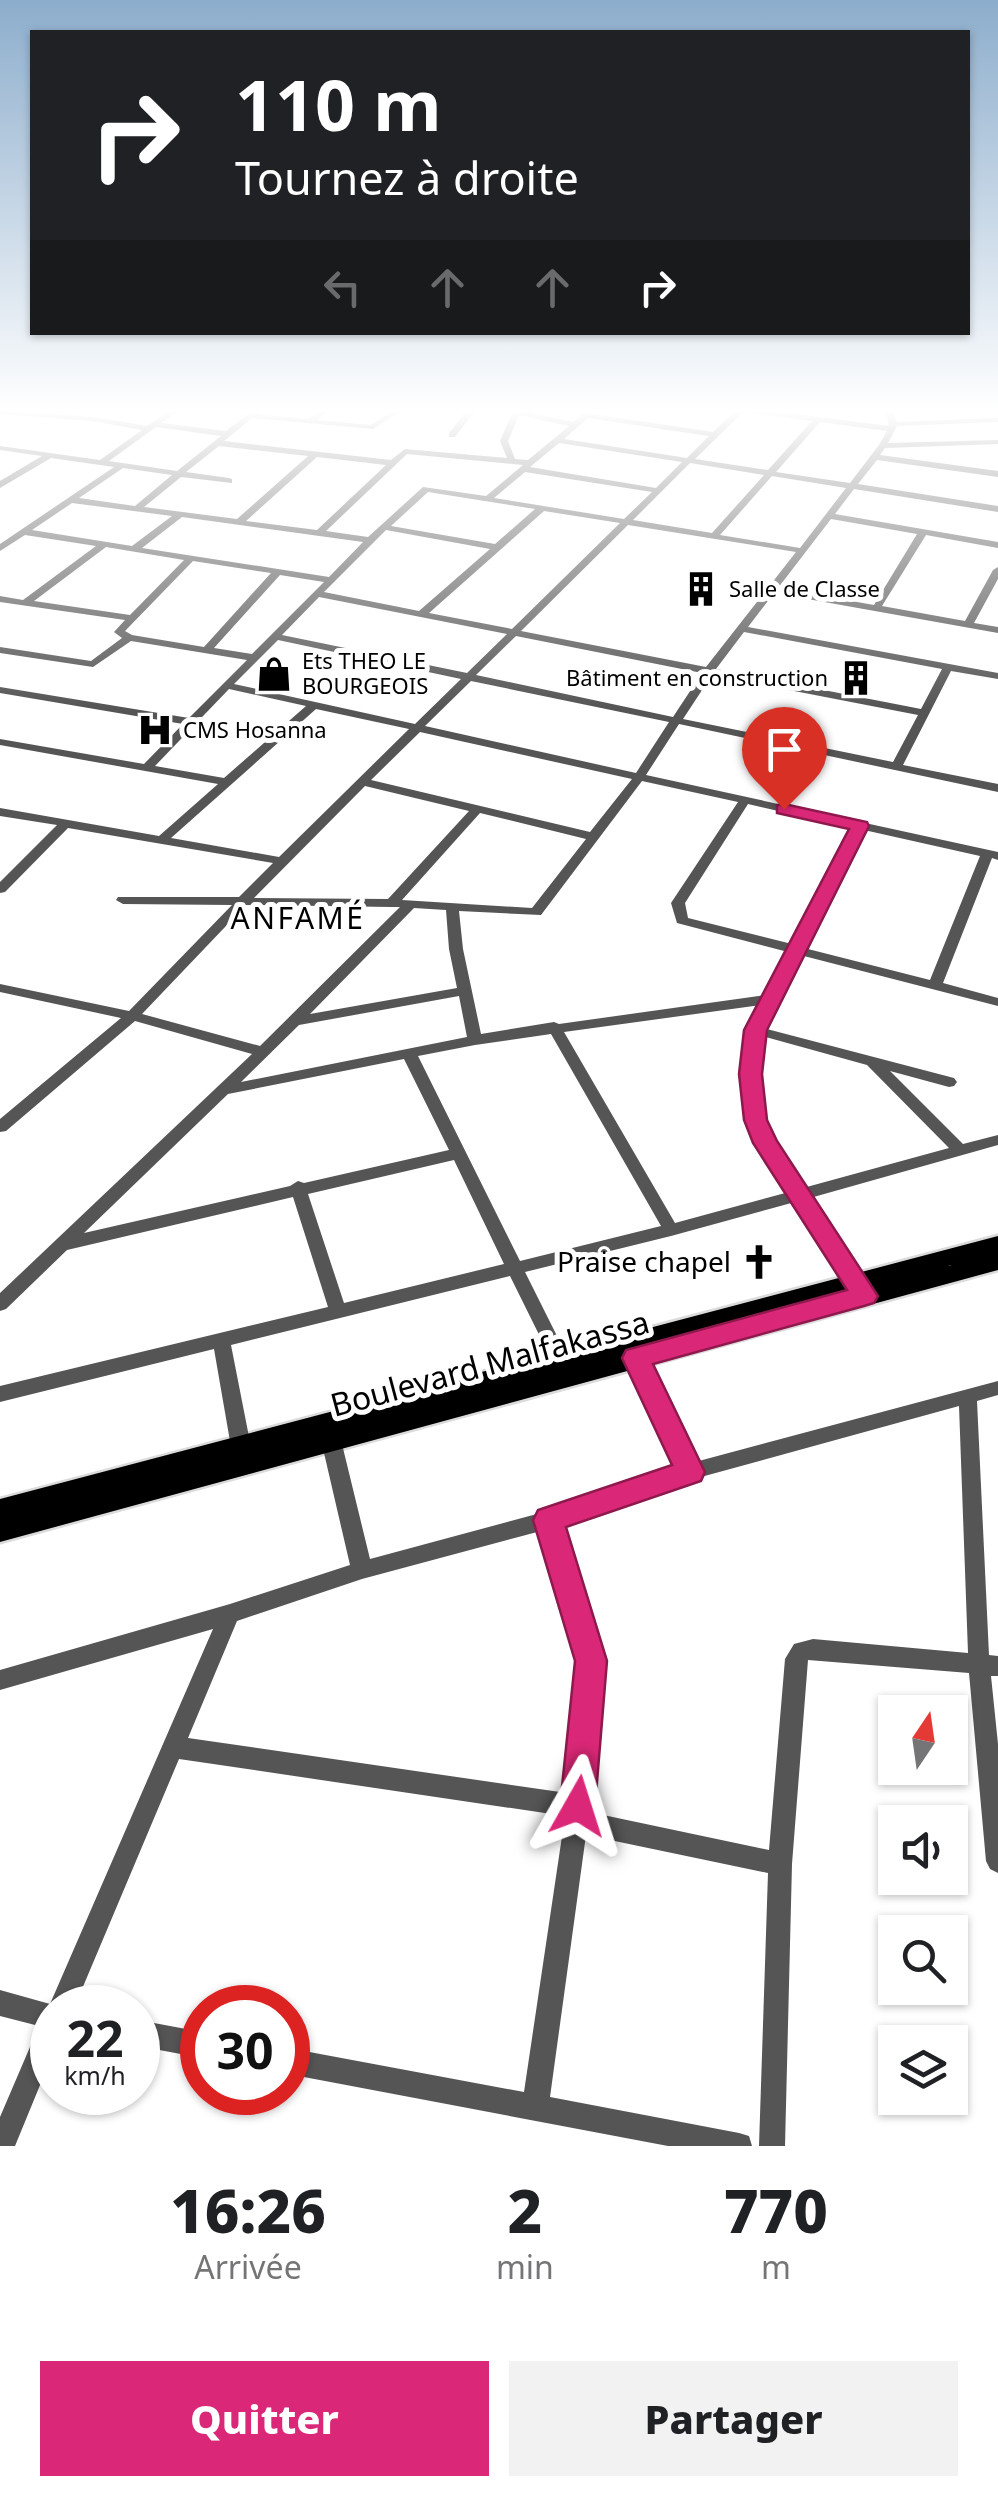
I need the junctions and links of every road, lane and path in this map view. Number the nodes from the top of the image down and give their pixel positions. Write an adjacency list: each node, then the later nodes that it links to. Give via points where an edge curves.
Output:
1 (60, 508): 16 (street)
2 (130, 508): 10 (street)
3 (255, 508): 14 (street)
4 (346, 508): 18 (street)
5 (404, 508): 15 (street)
6 (543, 508): 13 (street); 24 (street)
7 (643, 508): 13 (street)
8 (738, 508): 19 (street)
9 (836, 508): 12 (street)
10 (136, 509): 11 (street)
11 (180, 516): 14 (street); 25 (street)
12 (830, 516): 17 (street); 26 (street)
13 (629, 522): 19 (street); 41 (street)
14 (238, 523): 18 (street)
15 (382, 528): 20 (street); 24 (street)
16 (25, 532): 21 (street); 23 (street)
17 (924, 532): 22 (street); 35 (street)
18 (319, 533): 20 (street)
19 (714, 536): 26 (street)
20 (370, 540): 30 (street)
21 (103, 545): 25 (street); 34 (street)
22 (998, 545)
23 (0, 548)
24 (496, 548): 36 (street)
25 (133, 550): 27 (street)
26 (804, 551): 31 (street)
27 (190, 559): 29 (street); 37 (street)
28 (998, 570): 38 (street)
29 (277, 572): 30 (street); 45 (street)
30 (331, 580): 32 (street)
31 (774, 590): 35 (street); 39 (street)
32 (317, 594): 36 (street); 42 (street)
33 (0, 599): 34 (street)
34 (26, 602): 37 (street)
35 (876, 609): 38 (street)
36 (423, 614): 41 (street)
37 (130, 618): 43 (street, via 119,632)
38 (968, 625): 40 (street)
39 (742, 628): 47 (street); 48 (street)
40 (998, 630)
41 (513, 633): 48 (street); 50 (street)
42 (278, 637): 46 (street); 50 (street)
43 (129, 638): 44 (street, via 93,664); 45 (street)
44 (0, 650)
45 (207, 650): 46 (street)
46 (257, 658): 51 (street)
47 (948, 667): 49 (street); 56 (street)
48 (708, 672): 56 (street); 57 (street)
49 (998, 676)
50 (468, 678): 57 (street); 59 (street)
51 (228, 686): 54 (street); 58 (street)
52 (0, 690): 53 (street)
53 (18, 693): 55 (street); 58 (street)
54 (314, 705): 59 (street); 64 (street)
55 (0, 708)
56 (924, 713): 62 (street)
57 (676, 720): 62 (street); 63 (street)
58 (192, 722): 61 (street)
59 (417, 728): 63 (street); 65 (street)
60 (0, 742): 61 (street)
61 (148, 766): 64 (street)
62 (896, 767): 66 (street)
63 (639, 777): 67 (street); 72 (street)
64 (227, 782): 73 (street)
65 (364, 782): 68 (street); 75 (street)
66 (998, 788)
67 (745, 800): 71 (street); 81 (street, via 678,912 682,920)
68 (478, 809): 72 (street); 79 (street)
69 (0, 812): 70 (street)
70 (65, 824): 73 (street); 76 (street)
71 (860, 826): 74 (street); 81 (street)
72 (594, 837): 80 (street, via 536,912)
73 (160, 842): 75 (street)
74 (992, 855): 82 (street)
75 (282, 861): 78 (street)
76 (0, 889)
77 (124, 900): 78 (street)
78 (246, 900): 79 (street); 87 (street)
79 (401, 904): 80 (street); 88 (street)
80 (452, 909): 84 (street)
81 (796, 951): 82 (street); 85 (street)
82 (935, 986): 86 (street)
83 (0, 988): 87 (street)
84 (464, 991): 88 (street); 91 (street)
85 (771, 998): 89 (street); 90 (street)
86 (998, 1002)
87 (132, 1016): 92 (street); 97 (street)
88 (294, 1021): 92 (street)
89 (554, 1027): 91 (street); 103 (street)
90 (756, 1030): 94 (street); 102 (street, via 750,1074 756,1120)
91 (475, 1040): 93 (street)
92 (263, 1052): 96 (street)
93 (410, 1053): 96 (street); 100 (street)
94 (871, 1061): 95 (street); 99 (street)
95 (949, 1082)
96 (224, 1090): 105 (street)
97 (0, 1128)
98 (998, 1140): 99 (street)
99 (961, 1150): 102 (street)
100 (456, 1154): 101 (street); 107 (street)
101 (298, 1187): 105 (street); 110 (street)
102 (802, 1196): 103 (street); 108 (street)
103 (671, 1230): 107 (street)
104 (998, 1244): 108 (main road, Boulevard Malfakassa)
105 (61, 1245): 109 (street)
106 (998, 1261): 108 (main road, Boulevard Malfakassa)
107 (514, 1268): 110 (street); 113 (street)
108 (860, 1289): 112 (main road, Boulevard Malfakassa); 113 (main road, Boulevard Malfakassa)
109 (0, 1304)
110 (338, 1311): 111 (street)
111 (222, 1340): 115 (street); 118 (street)
112 (636, 1358): 113 (main road, Boulevard Malfakassa); 119 (street)
113 (564, 1368): 117 (main road, Boulevard Malfakassa); 118 (main road, Boulevard Malfakassa)
114 (998, 1388): 116 (street)
115 (0, 1394)
116 (968, 1399): 119 (street); 125 (street)
117 (331, 1440): 122 (main road, Boulevard Malfakassa); 123 (street)
118 (242, 1446): 120 (main road, Boulevard Malfakassa)
119 (690, 1472): 121 (street)
120 (0, 1510)
121 (548, 1520): 123 (street); 128 (street, via 591,1661)
122 (0, 1530)
123 (362, 1570): 124 (street)
124 (230, 1614): 126 (street); 127 (street)
125 (988, 1664): 129 (street); 130 (street, via 802,1650)
126 (0, 1680)
127 (173, 1746): 128 (street); 131 (street)
128 (577, 1814): 130 (street); 136 (street)
129 (998, 1861)
130 (780, 1864): 139 (street)
131 (71, 1985)
132 (0, 2003): 133 (street)
133 (30, 2011)
134 (310, 2065): 136 (street)
135 (30, 2078): 137 (street)
136 (535, 2107): 138 (street)
137 (1, 2146)
138 (739, 2146)
139 (772, 2146)

